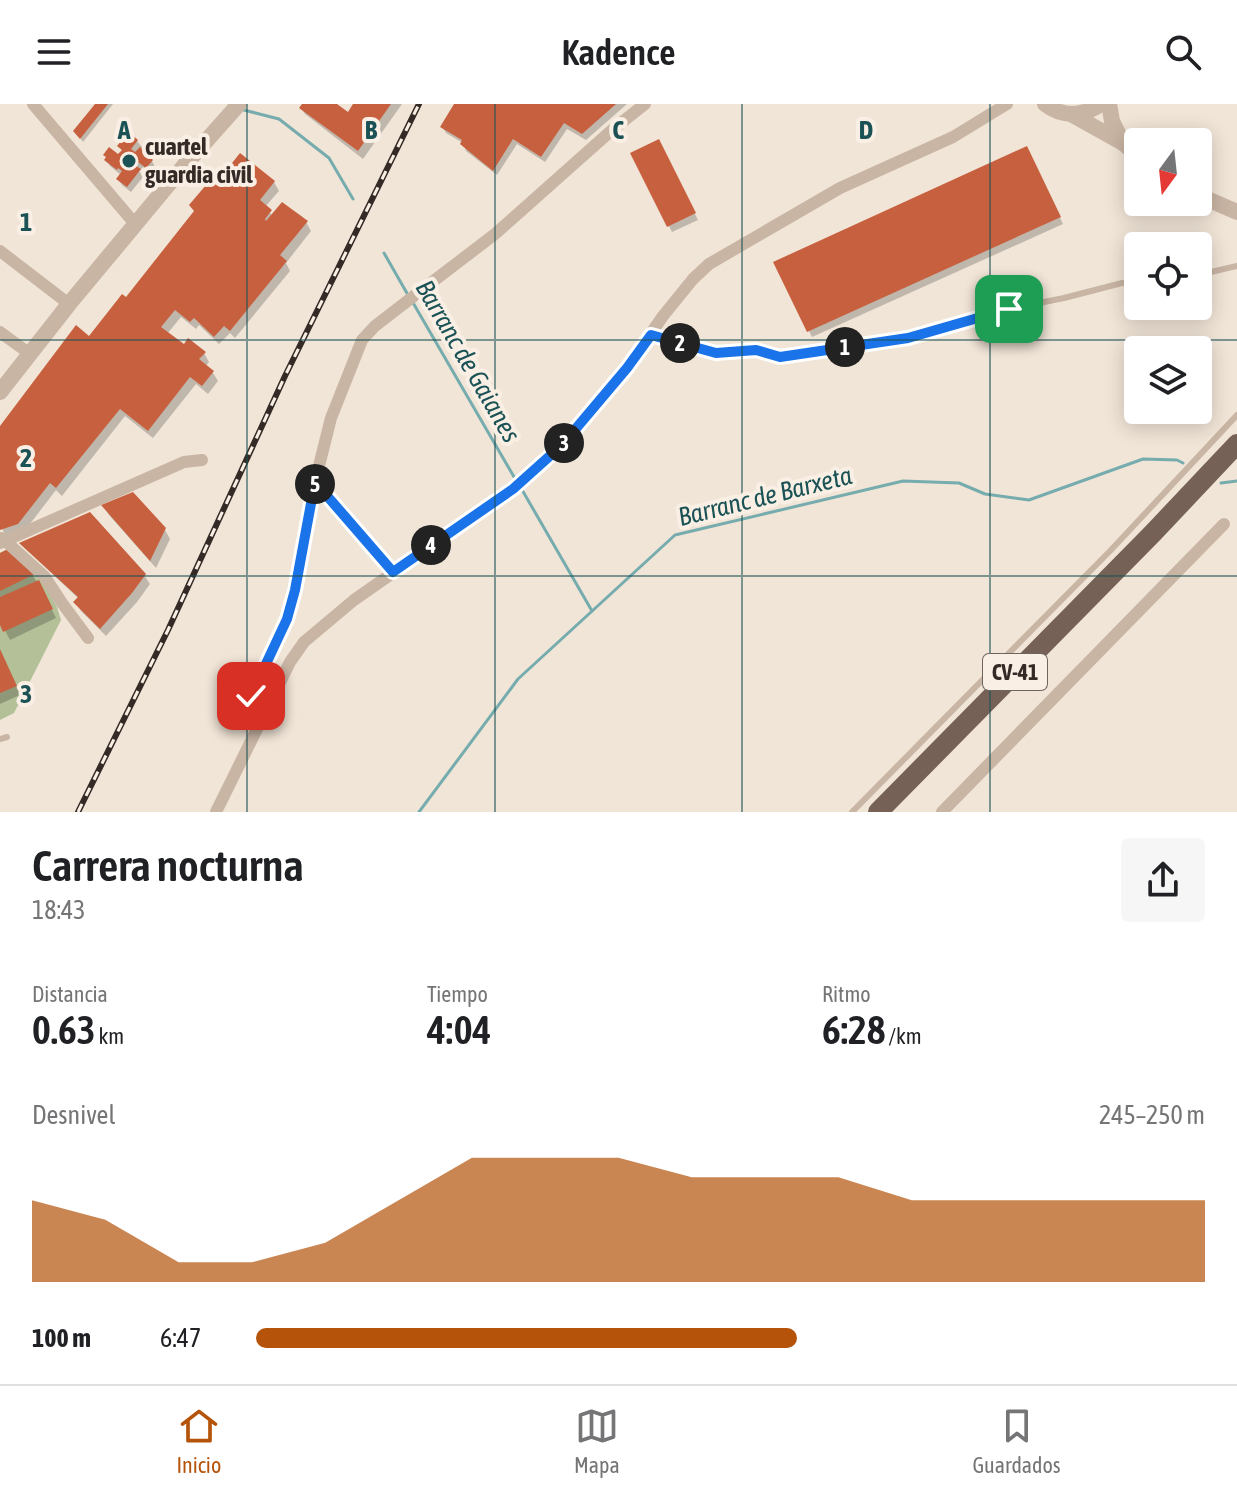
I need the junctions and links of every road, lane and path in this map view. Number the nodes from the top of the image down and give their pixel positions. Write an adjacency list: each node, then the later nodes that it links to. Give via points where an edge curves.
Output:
1 (33, 104): 12 (street)
2 (239, 104): 12 (street)
3 (645, 104): 25 (street, via 362,340 331,418)
4 (1045, 104): 8 (street)
5 (1101, 104): 8 (street)
6 (1109, 104): 9 (street)
7 (1008, 105): 19 (street, via 953,137 840,188 725,253 693,279)
8 (1071, 114): 9 (street)
9 (1123, 143)
10 (1212, 201): 11 (street)
11 (1237, 212)
12 (136, 225): 17 (street)
13 (0, 251): 17 (street)
14 (1237, 266): 15 (lane)
15 (1212, 272)
16 (1124, 283): 19 (lane, via 908,338 780,357 756,350 716,353)
17 (69, 304): 20 (street)
18 (0, 332): 20 (street)
19 (651, 335): 28 (street, via 562,445 518,485)
20 (30, 354): 21 (street)
21 (0, 392)
22 (1237, 415): 32 (lane)
23 (1237, 444): 33 (main road, CV-41)
24 (202, 460): 27 (street, via 184,462)
25 (315, 482): 28 (street); 30 (street, via 287,619)
26 (1224, 524): 34 (street)
27 (2, 540): 29 (street, via 45,577)
28 (393, 572): 31 (street, via 304,642)
29 (88, 638)
30 (251, 696)
31 (216, 812)
32 (852, 812)
33 (878, 812)
34 (942, 812)

